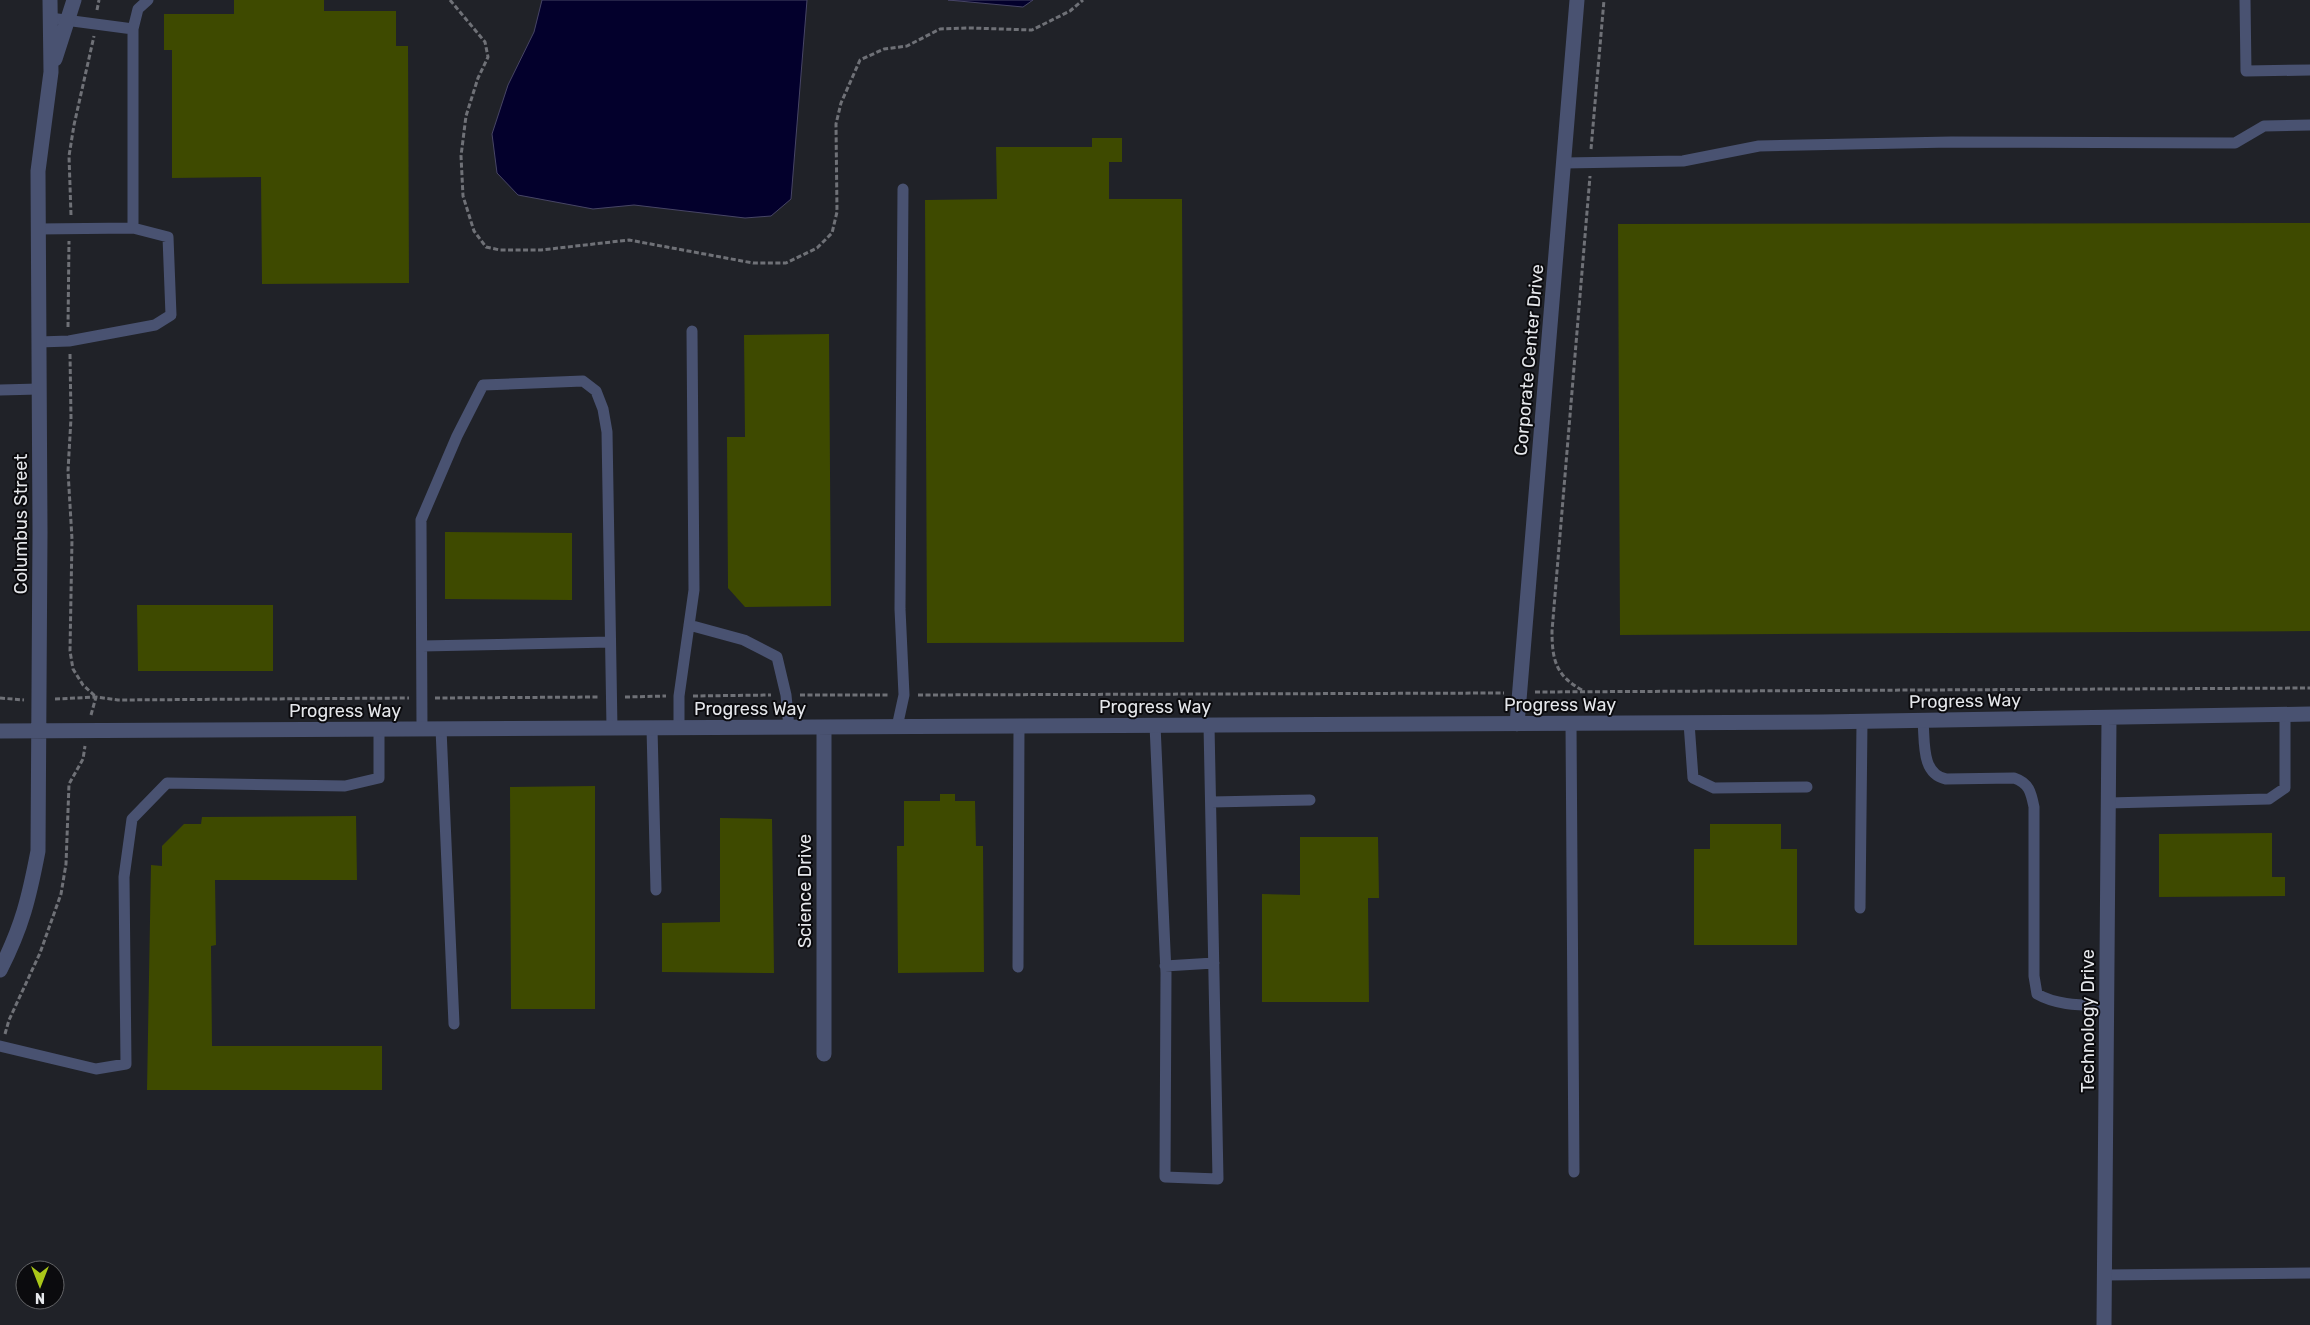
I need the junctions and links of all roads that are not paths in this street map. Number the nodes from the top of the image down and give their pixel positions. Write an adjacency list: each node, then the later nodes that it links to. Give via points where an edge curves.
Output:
1 (50, 0): 6 (street, Columbus Street)
2 (74, 0): 7 (street, Columbus Street)
3 (148, 0): 8 (lane, via 138,9)
4 (1578, 0): 12 (street, Corporate Center Drive)
5 (2244, 0): 9 (lane, via 2246,71)
6 (50, 18): 7 (lane); 10 (street, Columbus Street)
7 (67, 20): 8 (lane); 10 (street, Columbus Street)
8 (133, 30): 14 (lane)
9 (2310, 70)
10 (51, 72): 15 (street, Columbus Street, via 38,171)
11 (2310, 125): 12 (lane, via 2264,126 2235,143 1951,142 1759,146 1684,161)
12 (1564, 163): 30 (street, Corporate Center Drive)
13 (904, 189): 35 (lane, via 900,609 904,695)
14 (134, 228): 15 (lane); 17 (lane, via 168,237 171,315 155,326 69,341)
15 (38, 229): 17 (street, Columbus Street)
16 (692, 331): 20 (lane, via 695,544)
17 (39, 342): 18 (street, Columbus Street)
18 (39, 389): 19 (lane); 44 (street, Columbus Street)
19 (0, 390)
20 (690, 625): 38 (lane, via 679,696); 39 (lane, via 744,640 777,657 786,695)
21 (610, 642): 22 (lane); 22 (lane, via 607,432 596,391 583,381 483,385 421,520); 36 (lane)
22 (422, 646): 40 (lane)
23 (2310, 714): 24 (street, Progress Way)
24 (2285, 715): 25 (street, Progress Way); 48 (lane, via 2285,788 2269,799)
25 (2109, 718): 26 (street, Progress Way); 48 (street, Technology Drive)
26 (1923, 721): 27 (street, Progress Way); 55 (lane, via 1928,768 1936,777 2014,778 2023,781 2031,791 2034,807 2034,976 2037,994 2048,1000 2071,1004)
27 (1862, 722): 29 (street, Progress Way); 50 (lane)
28 (1571, 723): 29 (street, Progress Way); 30 (street, Progress Way); 59 (lane)
29 (1689, 723): 45 (lane, via 1693,778 1714,788)
30 (1517, 724): 32 (street, Progress Way)
31 (1155, 725): 32 (street, Progress Way); 33 (street, Progress Way); 52 (lane)
32 (1209, 725): 47 (lane)
33 (1020, 726): 35 (street, Progress Way); 53 (lane)
34 (824, 727): 35 (street, Progress Way); 39 (street, Progress Way); 58 (street, Science Drive)
35 (897, 727)
36 (612, 728): 37 (street, Progress Way); 41 (street, Progress Way)
37 (652, 728): 38 (street, Progress Way); 49 (lane)
38 (679, 728): 39 (street, Progress Way)
39 (789, 728)
40 (422, 729): 41 (street, Progress Way); 42 (street, Progress Way)
41 (442, 729): 56 (lane)
42 (379, 730): 44 (street, Progress Way); 57 (lane, via 379,778 346,786 166,783 132,819 124,877 126,1064 96,1069)
43 (0, 731): 44 (street, Progress Way)
44 (38, 731): 54 (street, Columbus Street, via 38,851 28,902 16,939)
45 (1807, 787)
46 (1310, 800): 47 (lane)
47 (1211, 802): 51 (lane)
48 (2108, 803): 55 (street, Technology Drive)
49 (656, 890)
50 (1860, 908)
51 (1214, 963): 52 (lane); 52 (lane, via 1218,1179 1165,1177)
52 (1165, 966)
53 (1018, 967)
54 (0, 970)
55 (2106, 1006): 61 (street, Technology Drive)
56 (454, 1024)
57 (0, 1046)
58 (824, 1054)
59 (1574, 1172)
60 (2310, 1273): 61 (lane)
61 (2104, 1275): 62 (street, Technology Drive)
62 (2104, 1325)

